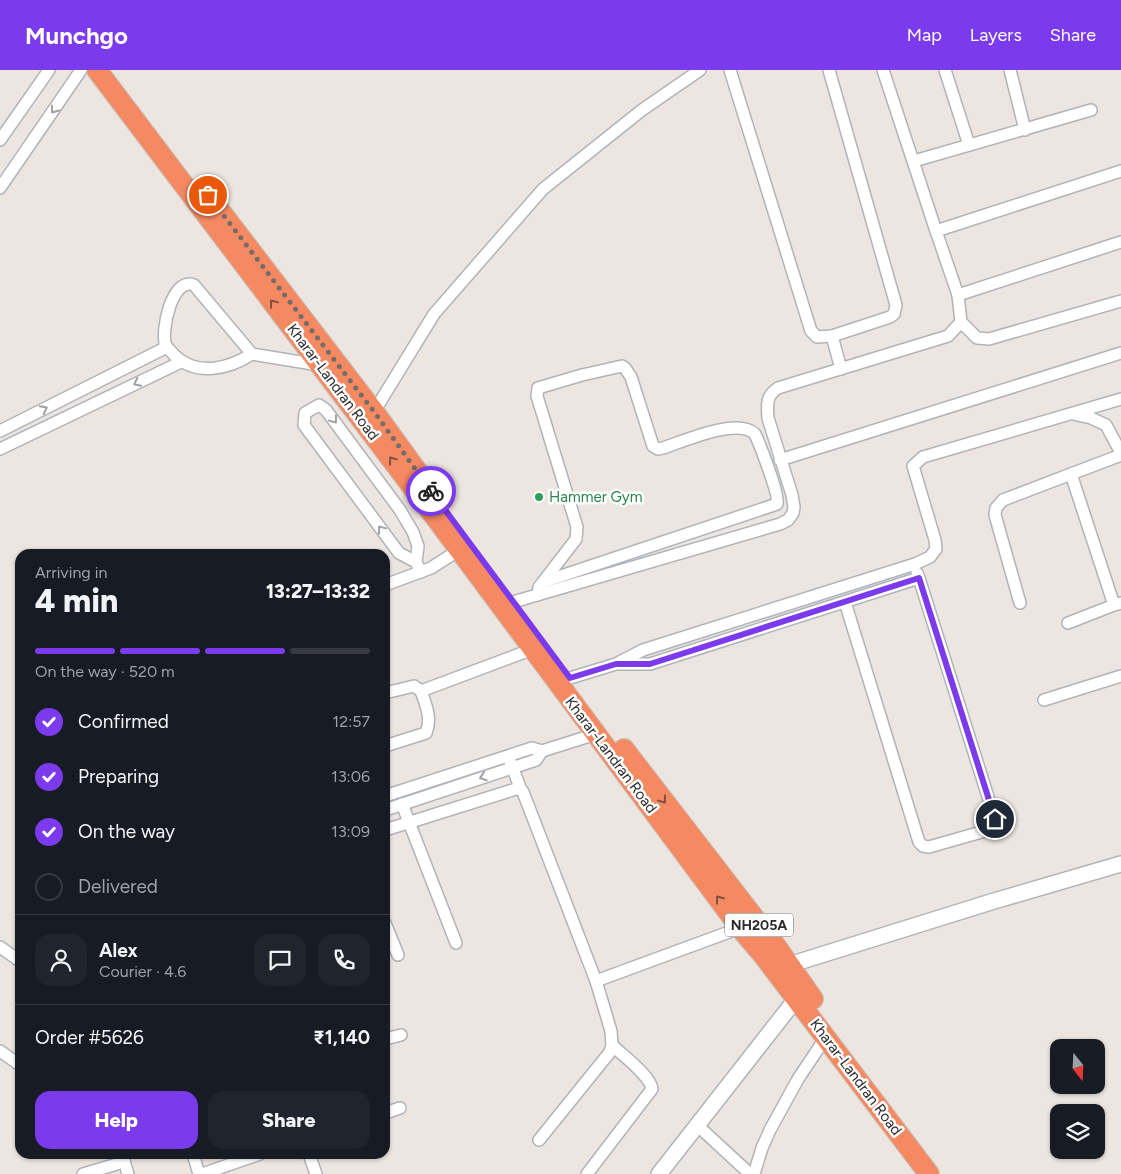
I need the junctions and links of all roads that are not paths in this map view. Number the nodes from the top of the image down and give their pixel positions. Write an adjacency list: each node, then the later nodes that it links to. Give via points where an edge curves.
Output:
1 (50, 70): 13 (street)
2 (81, 70): 17 (street, one-way to 17)
3 (97, 70): 28 (highway, Kharar-Landran Road / NH205A, one-way to 3)
4 (113, 70): 32 (highway, NH205A)
5 (700, 70): 32 (street, via 642,110 543,189 434,314)
6 (730, 70): 23 (street, via 811,331 817,337)
7 (829, 70): 23 (street, via 896,304 890,317)
8 (883, 70): 15 (street)
9 (945, 70): 14 (street)
10 (1010, 70): 12 (street)
11 (1091, 110): 12 (street)
12 (1025, 130): 14 (street)
13 (0, 140)
14 (970, 146): 15 (street)
15 (914, 161): 18 (street)
16 (1121, 171): 18 (street)
17 (0, 188)
18 (936, 231): 20 (street)
19 (1121, 242): 20 (street)
20 (958, 295): 22 (street)
21 (1121, 301): 22 (street, via 989,339 977,338)
22 (960, 322): 29 (street, via 948,336)
23 (832, 336): 29 (street)
24 (166, 347): 26 (street, via 164,328 170,303 182,287 190,283); 27 (street); 33 (street, one-way to 24)
25 (1121, 353): 36 (street)
26 (252, 354): 27 (street, via 221,369 200,369); 28 (street)
27 (182, 362): 34 (street, one-way to 34)
28 (320, 365): 32 (highway, Kharar-Landran Road / NH205A)
29 (841, 369): 36 (street, via 771,393 767,404 768,418)
30 (1121, 399): 31 (street)
31 (1071, 414): 35 (street, via 1106,425); 39 (street, via 931,454 915,462 913,466 936,549 930,557)
32 (369, 418): 38 (highway, Kharar-Landran Road / NH205A, one-way to 32); 45 (highway, NH205A)
33 (0, 430)
34 (0, 449)
35 (1121, 454): 37 (street)
36 (780, 460): 44 (street, via 792,494 793,513 788,520)
37 (1071, 474): 47 (street, via 1003,500 996,508 995,515); 48 (street)
38 (459, 550): 40 (street, via 444,561); 50 (highway, Kharar-Landran Road / NH205A)
39 (915, 564): 41 (street); 52 (street, via 643,650)
40 (418, 567): 40 (street, one-way to 40, via 399,553 304,425 305,413 312,408 319,405 326,410 400,510 418,546); 42 (street)
41 (919, 578): 46 (street); 46 (street, via 995,819 991,828 985,831 929,847 919,842)
42 (390, 582)
43 (543, 582): 43 (street, via 576,539 577,527 537,396 538,388 622,366 631,377 655,448 727,429 744,428 755,434 778,500 775,506); 44 (street)
44 (538, 595): 45 (street)
45 (513, 602): 51 (highway, NH205A)
46 (845, 602): 52 (street, via 650,664)
47 (1020, 603)
48 (1118, 604): 49 (street)
49 (1068, 623)
50 (533, 649): 51 (highway, Kharar-Landran Road / NH205A); 56 (street)
51 (552, 664): 54 (highway, NH205A); 58 (highway, Kharar-Landran Road / NH205A)
52 (616, 664): 54 (street)
53 (1121, 676): 57 (street)
54 (570, 678): 76 (highway, NH205A, one-way to 76)
55 (390, 691): 56 (street, via 414,686)
56 (421, 691): 59 (street, via 429,718 426,733)
57 (1044, 700)
58 (596, 734): 60 (street); 70 (highway, Kharar-Landran Road / NH205A, one-way to 58)
59 (390, 744)
60 (542, 751): 61 (street, via 532,748); 62 (street, via 536,760)
61 (508, 756): 62 (street); 64 (street)
62 (513, 768): 63 (street); 65 (street, one-way to 65)
63 (521, 790): 67 (street); 77 (street)
64 (390, 794)
65 (402, 804): 66 (street); 67 (street)
66 (390, 808)
67 (410, 822): 68 (street); 72 (street)
68 (390, 828)
69 (1121, 864): 76 (street)
70 (740, 928): 76 (highway, Kharar-Landran Road / NH205A); 77 (street)
71 (390, 935): 74 (street)
72 (456, 943)
73 (0, 947): 75 (street)
74 (398, 955)
75 (15, 958)
76 (782, 968): 78 (highway, Kharar-Landran Road / NH205A)
77 (596, 981): 82 (street, via 609,1021)
78 (802, 995): 80 (highway, Kharar-Landran Road / NH205A); 87 (street); 103 (highway, NH205A)
79 (401, 1034): 81 (street)
80 (826, 1036): 101 (street, via 770,1130); 102 (highway, Kharar-Landran Road / NH205A)
81 (390, 1037)
82 (612, 1045): 88 (street, via 610,1052); 98 (street, via 640,1071 652,1089)
83 (0, 1051): 84 (street)
84 (15, 1062)
85 (400, 1108): 86 (street)
86 (390, 1111)
87 (697, 1126): 99 (street); 100 (street)
88 (539, 1140)
89 (121, 1159): 94 (street, via 117,1164)
90 (124, 1159): 95 (street)
91 (195, 1159): 96 (street)
92 (245, 1159): 96 (street)
93 (311, 1159): 97 (street)
94 (83, 1174)
95 (128, 1174)
96 (200, 1174)
97 (316, 1174)
98 (587, 1174)
99 (658, 1174)
100 (750, 1174)
101 (754, 1174)
102 (929, 1174)
103 (945, 1174)

